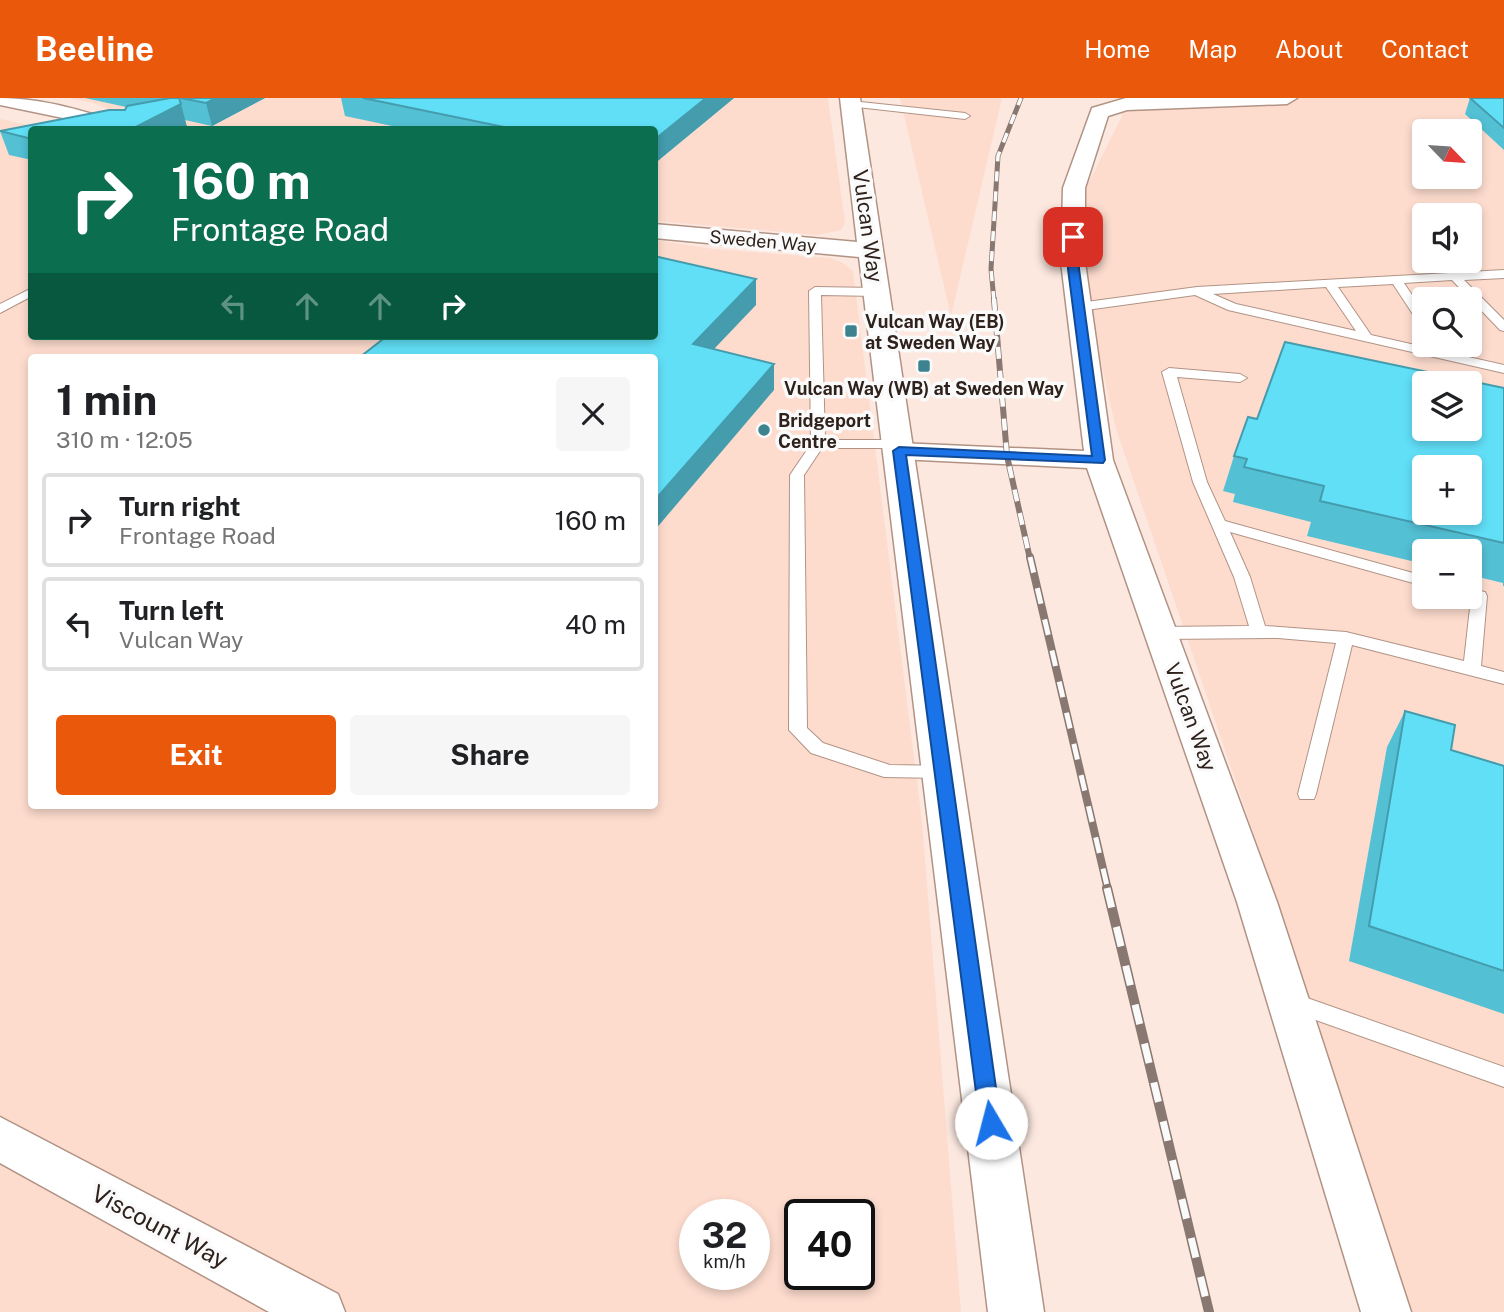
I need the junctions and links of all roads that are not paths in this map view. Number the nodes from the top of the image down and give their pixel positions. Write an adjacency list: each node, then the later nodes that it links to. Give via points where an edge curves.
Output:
1 (902, 98): 5 (lane)
2 (1287, 98): 18 (street, Vulcan Way, via 1126,104 1099,112 1073,188 1073,262)
3 (0, 99): 7 (street)
4 (850, 101): 5 (lane); 9 (street, Vulcan Way)
5 (904, 110): 6 (lane)
6 (965, 116)
7 (108, 126)
8 (658, 231): 9 (street, Sweden Way)
9 (872, 251): 15 (street, Vulcan Way)
10 (1504, 274): 11 (lane)
11 (1457, 278): 12 (lane); 20 (lane)
12 (1397, 281): 13 (lane); 17 (lane)
13 (1330, 284): 14 (lane); 21 (lane)
14 (1196, 291): 18 (lane); 21 (lane, via 1232,307)
15 (877, 292): 26 (lane, via 815,291); 27 (street, Vulcan Way)
16 (28, 293): 19 (lane)
17 (1412, 304)
18 (1079, 307): 28 (street, Vulcan Way)
19 (0, 309)
20 (1504, 327)
21 (1366, 337): 22 (lane)
22 (1412, 345)
23 (1466, 357): 24 (lane)
24 (1504, 369)
25 (1240, 378): 29 (lane, via 1169,372 1200,482)
26 (818, 444): 27 (lane); 37 (lane, via 797,475 798,730 817,748 890,772)
27 (898, 447): 28 (street); 37 (street, Vulcan Way)
28 (1099, 460): 33 (street, Vulcan Way)
29 (1219, 524): 30 (lane); 32 (lane, via 1242,576)
30 (1412, 578)
31 (1478, 609): 35 (lane)
32 (1259, 632): 33 (lane); 34 (lane)
33 (1161, 633): 39 (street, Vulcan Way)
34 (1346, 638): 35 (lane); 38 (lane)
35 (1472, 669): 36 (lane)
36 (1504, 678)
37 (943, 771): 43 (street, Vulcan Way)
38 (1307, 794)
39 (1288, 1000): 40 (lane); 44 (street, Vulcan Way)
40 (1504, 1077)
41 (0, 1139): 42 (street, Viscount Way)
42 (320, 1312)
43 (1016, 1312)
44 (1386, 1312)

